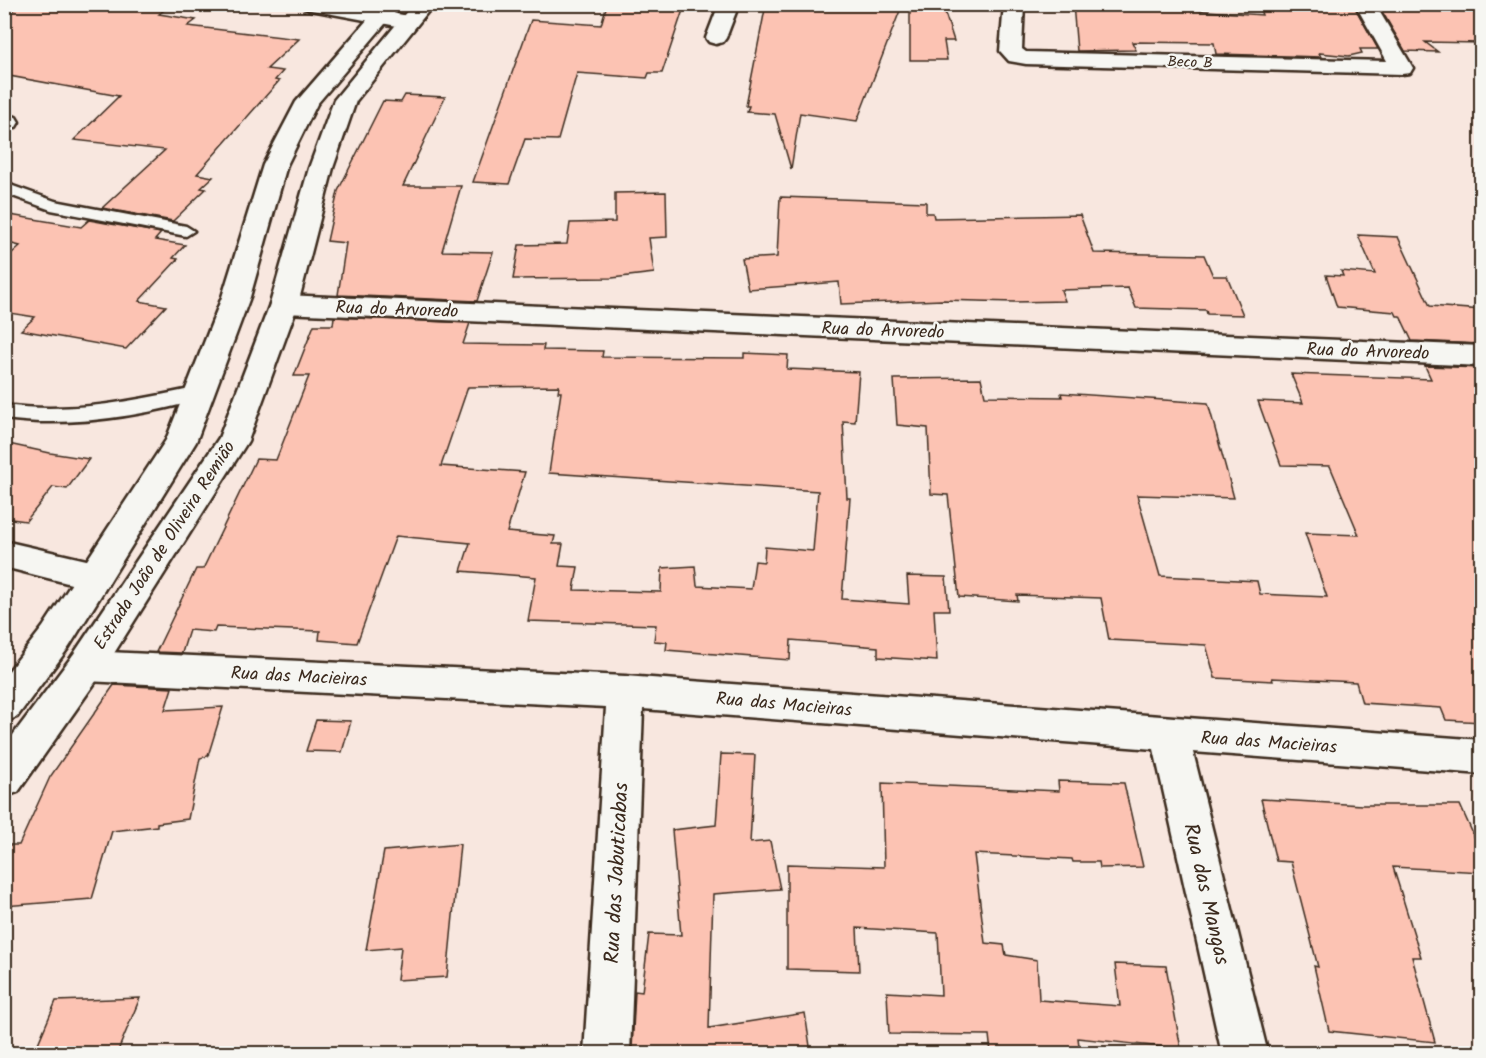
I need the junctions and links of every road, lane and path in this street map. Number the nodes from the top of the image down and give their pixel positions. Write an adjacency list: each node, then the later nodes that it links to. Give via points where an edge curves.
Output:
1 (310, 4): 5 (street)
2 (729, 4): 6 (street)
3 (1365, 4): 4 (street, Beco B, via 1402,68 1026,58 1011,51)
4 (1014, 12)
5 (401, 13): 9 (street, Estrada João de Oliveira Remião, via 345,100 321,168); 11 (street, via 307,102 275,165 236,297)
6 (716, 38)
7 (4, 185): 8 (lane, via 51,205)
8 (186, 231)
9 (284, 304): 10 (street, Rua do Arvoredo); 15 (street, Estrada João de Oliveira Remião, via 232,441)
10 (1482, 356)
11 (200, 393): 12 (lane, via 68,414); 14 (street, via 181,442)
12 (4, 412)
13 (4, 554): 14 (street)
14 (95, 576): 17 (street, via 56,637)
15 (86, 666): 16 (street, Rua das Macieiras); 20 (street, Estrada João de Oliveira Remião)
16 (625, 692): 18 (street, Rua das Macieiras); 21 (street, Rua das Jabuticabas)
17 (4, 706)
18 (1170, 735): 19 (street, Rua das Macieiras); 22 (street, Rua das Mangas)
19 (1482, 757)
20 (4, 779)
21 (607, 1053)
22 (1245, 1053)

